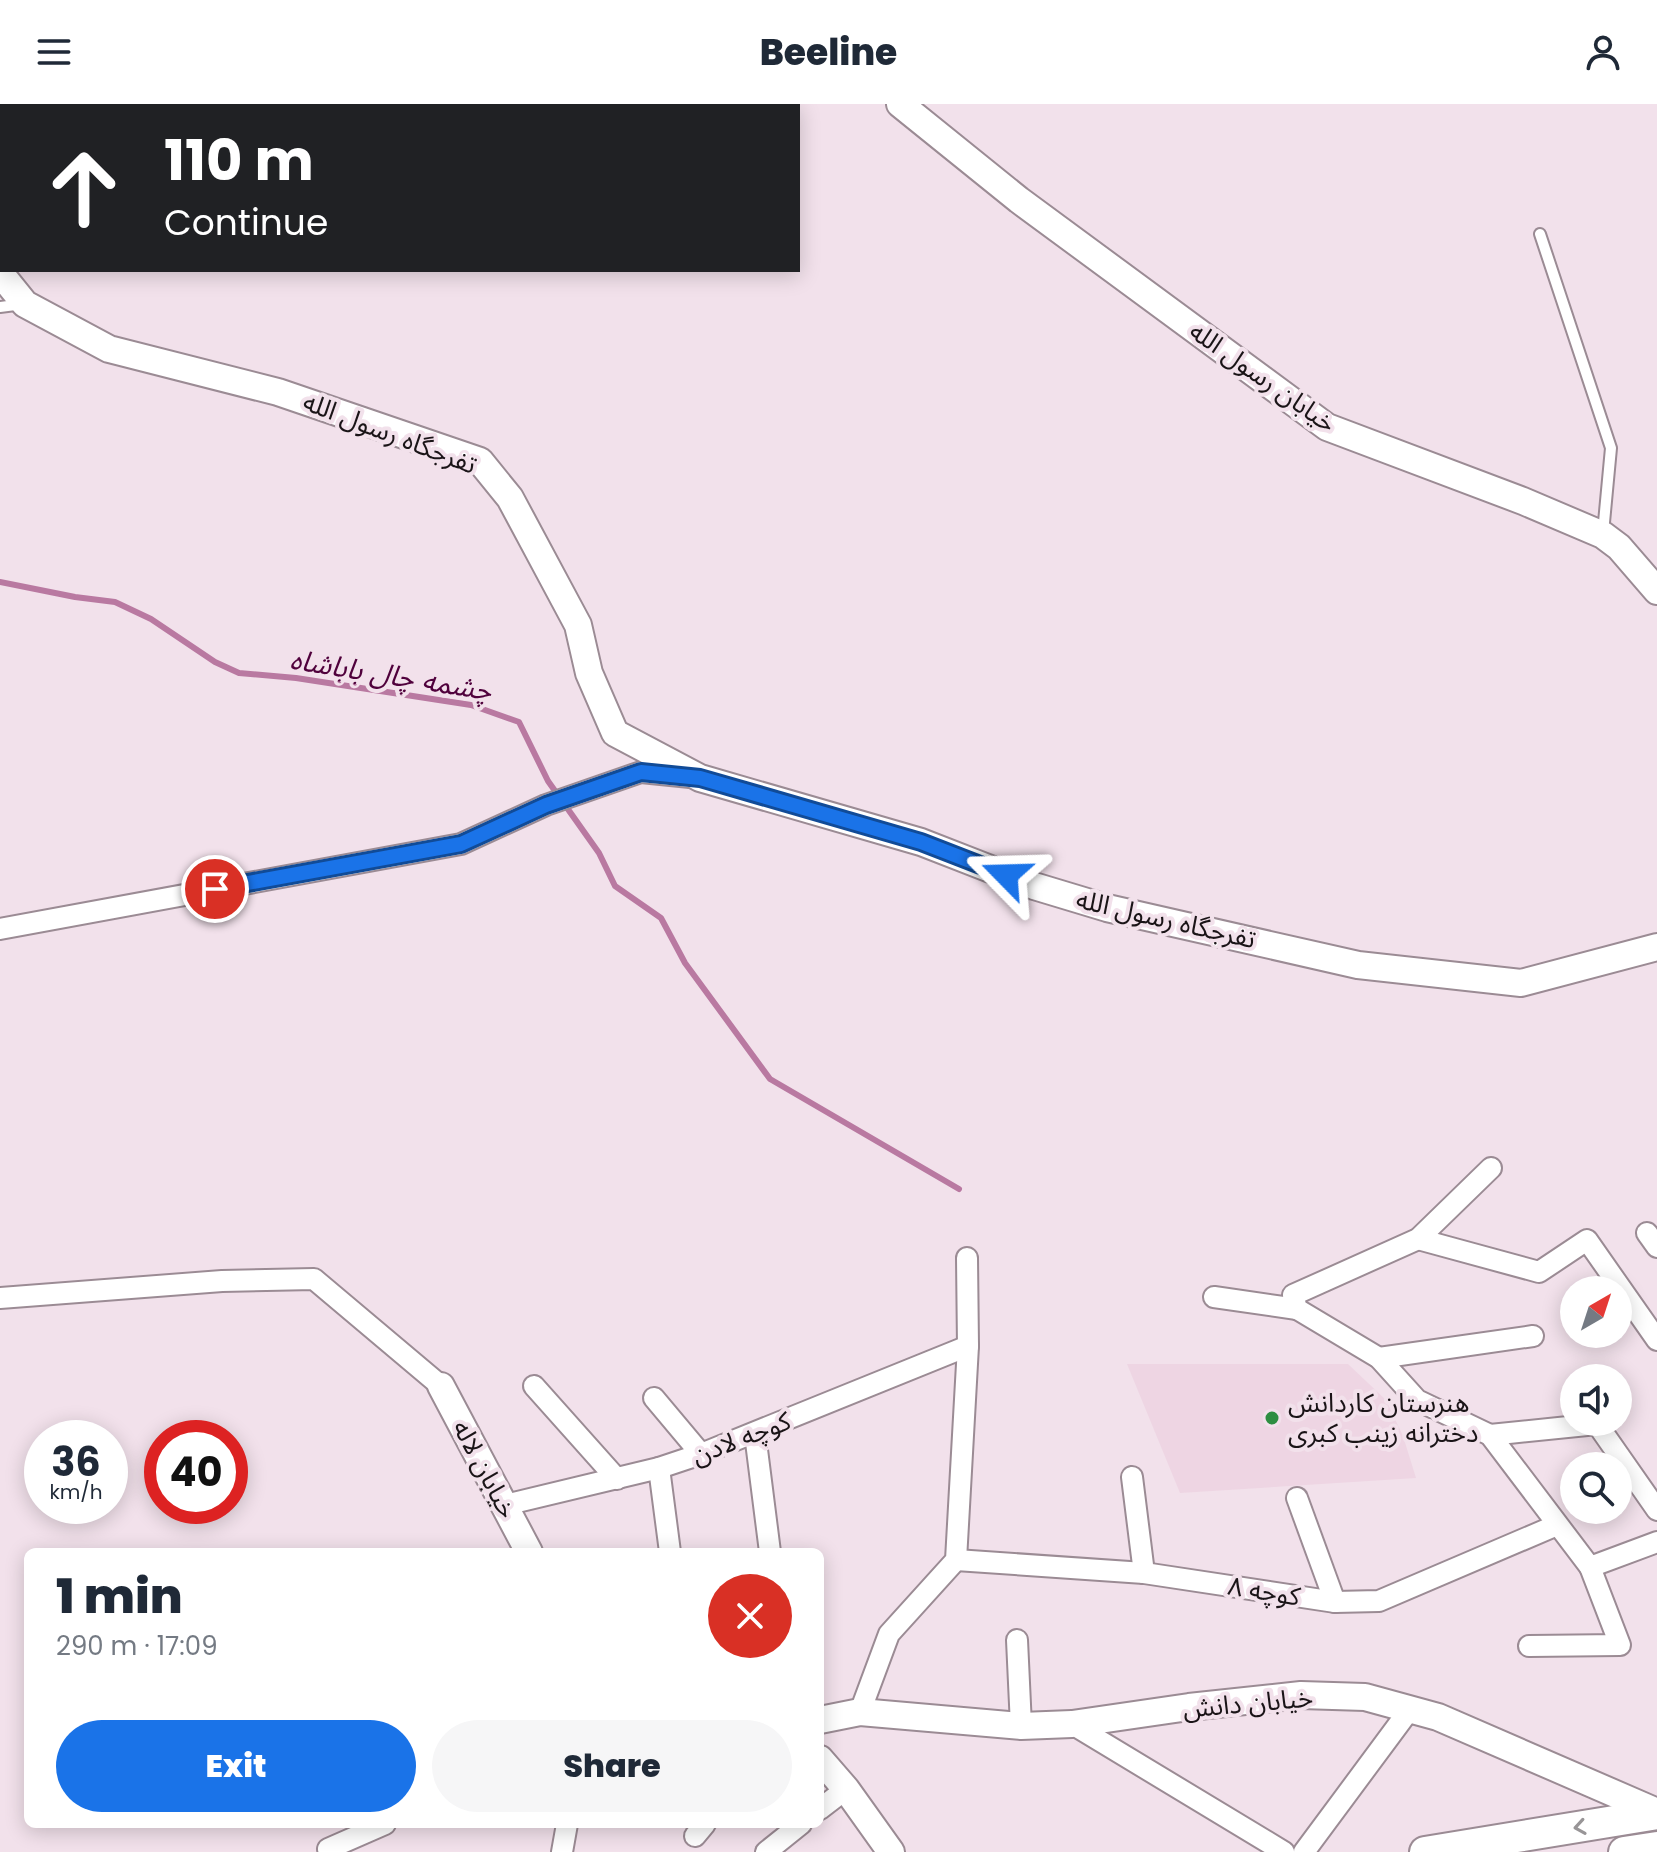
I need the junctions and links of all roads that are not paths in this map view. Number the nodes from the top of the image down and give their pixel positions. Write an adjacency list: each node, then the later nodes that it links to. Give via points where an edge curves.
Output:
1 (900, 104): 5 (street, خیابان رسول الله, via 1019,200 1327,427)
2 (1540, 234): 5 (lane, via 1611,448)
3 (0, 273): 4 (street, تفرجگاه رسول الله)
4 (13, 306): 7 (street, تفرجگاه رسول الله, via 109,349 278,392 480,461 510,498 578,625 589,673 615,733)
5 (1603, 535): 6 (street, خیابان رسول الله)
6 (1657, 591)
7 (700, 778): 8 (street, via 641,772 546,805 461,844); 9 (street, تفرجگاه رسول الله, via 921,842 1107,908 1358,965 1521,983)
8 (0, 929)
9 (1657, 947)
10 (1491, 1168): 11 (street)
11 (1418, 1239): 15 (street, via 1293,1295); 17 (street, via 1539,1272 1587,1240)
12 (967, 1258): 18 (street)
13 (1214, 1297): 15 (street)
14 (0, 1298): 20 (street, via 314,1279)
15 (1297, 1309): 19 (street)
16 (1533, 1336): 19 (street)
17 (1657, 1340)
18 (968, 1346): 23 (street, کوچه لادن); 37 (street)
19 (1379, 1358): 24 (street, via 1417,1400)
20 (441, 1386): 30 (street, خیابان لاله)
21 (534, 1386): 28 (street)
22 (654, 1398): 25 (street)
23 (755, 1434): 25 (street, کوچه لادن); 36 (street)
24 (1490, 1435): 31 (street, via 1597,1424); 32 (street)
25 (701, 1454): 26 (street, کوچه لادن)
26 (659, 1468): 28 (street, کوچه لادن); 35 (street)
27 (1132, 1477): 39 (street)
28 (617, 1479): 30 (street, کوچه لادن)
29 (1297, 1498): 40 (street)
30 (505, 1505): 34 (street, خیابان لاله)
31 (1657, 1510)
32 (1557, 1525): 38 (street); 40 (street, کوچه ۸, via 1379,1601)
33 (1657, 1542): 38 (street)
34 (527, 1548)
35 (669, 1548)
36 (769, 1548)
37 (956, 1560): 39 (street, کوچه ۸); 44 (street, via 889,1634)
38 (1590, 1567): 42 (street, via 1620,1645)
39 (1144, 1573): 40 (street, کوچه ۸)
40 (1335, 1602)
41 (1017, 1640): 47 (street)
42 (1529, 1646)
43 (1410, 1709): 46 (street, خیابان دانش, via 1365,1697 1301,1695); 51 (street, خیابان دانش); 61 (street)
44 (860, 1712): 45 (street, خیابان دانش); 47 (street, خیابان دانش)
45 (824, 1719)
46 (1072, 1724): 47 (street, خیابان دانش); 60 (street)
47 (1021, 1726)
48 (824, 1764): 49 (street)
49 (846, 1789): 50 (street); 59 (street)
50 (824, 1806)
51 (1657, 1813): 62 (main road, one-way to 62)
52 (376, 1828): 56 (street)
53 (566, 1828): 57 (street)
54 (796, 1828): 58 (street)
55 (1657, 1847): 63 (main road)
56 (328, 1849)
57 (562, 1852)
58 (766, 1852)
59 (891, 1852)
60 (1284, 1852)
61 (1304, 1852)
62 (1425, 1852)
63 (1624, 1852)

